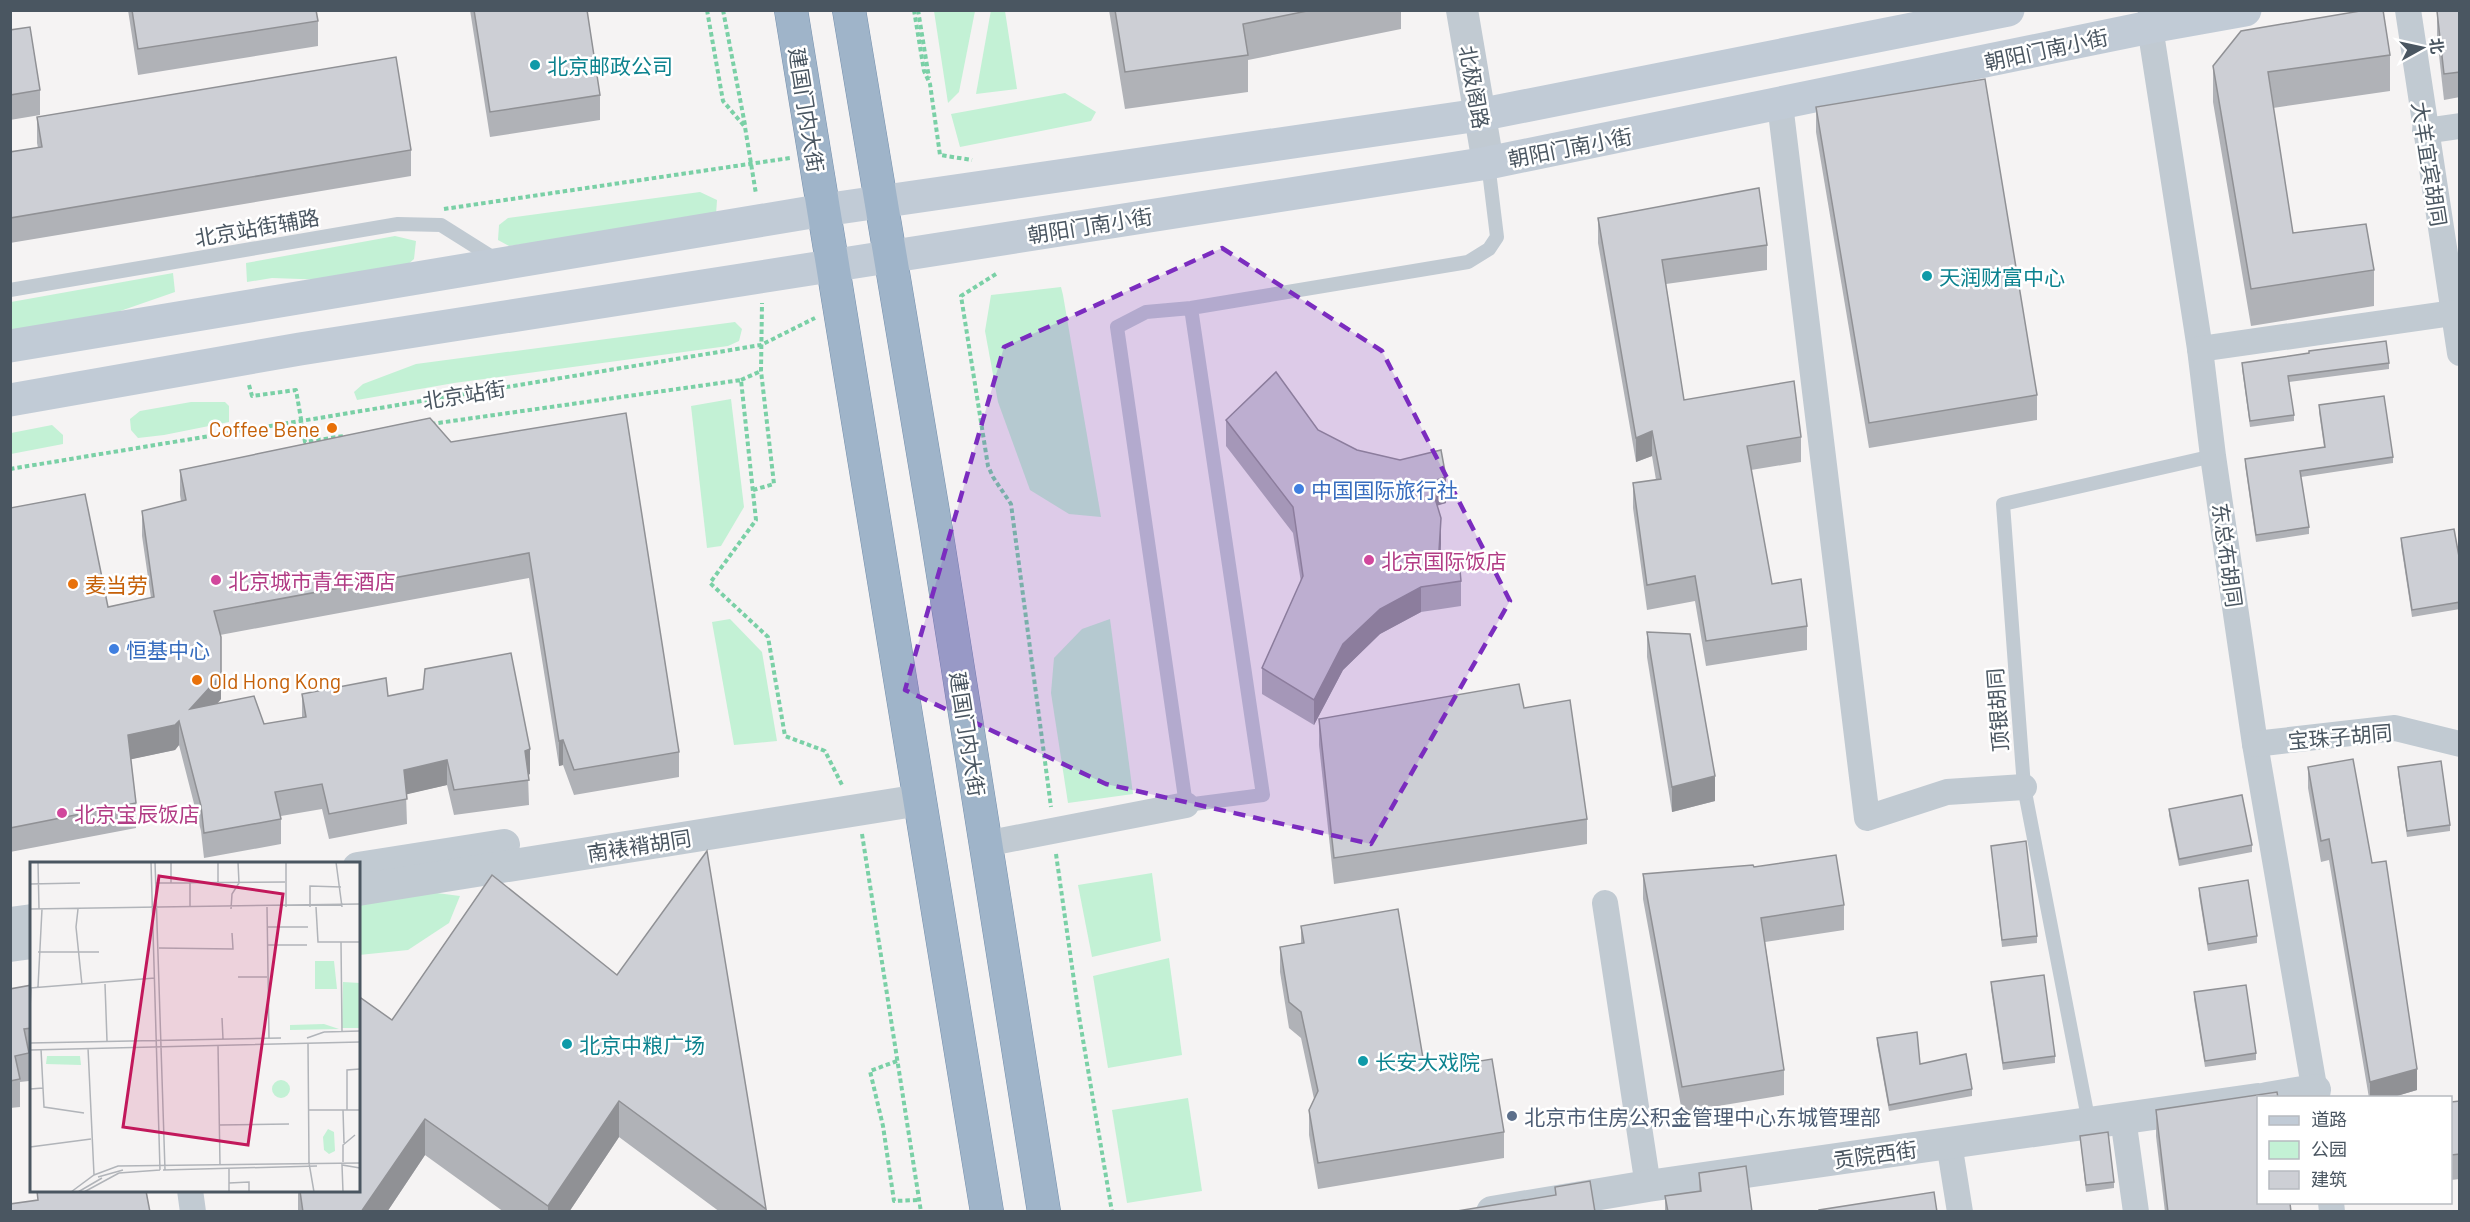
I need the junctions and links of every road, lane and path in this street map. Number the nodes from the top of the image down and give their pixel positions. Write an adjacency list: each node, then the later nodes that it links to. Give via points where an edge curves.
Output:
1 (707, 10): 11 (path)
2 (723, 10): 15 (path)
3 (791, 10): 17 (highway, 建国门内大街)
4 (849, 10): 20 (highway)
5 (916, 10): 18 (path, via 940,156)
6 (1462, 10): 13 (street, 北极阁路)
7 (2008, 10): 13 (main road)
8 (2245, 10): 10 (main road, 朝阳门南小街)
9 (2408, 10): 16 (street, 大羊宜宾胡同)
10 (2150, 19): 12 (main road, 朝阳门南小街); 32 (street, 东总布胡同)
11 (720, 91)
12 (1780, 104): 19 (main road, 朝阳门南小街); 45 (street, via 1867,818 1947,792)
13 (1479, 115): 19 (street, 北极阁路); 20 (main road)
14 (2460, 126): 16 (street)
15 (745, 127)
16 (2425, 131): 30 (street, 大羊宜宾胡同)
17 (815, 155): 21 (highway, 建国门内大街); 22 (path)
18 (974, 160)
19 (1488, 163): 23 (main road, 朝阳门南小街); 29 (lane, via 1497,237 1489,249 1468,262)
20 (880, 202): 21 (main road); 23 (highway, 建国门内大街)
21 (824, 210): 24 (main road); 25 (highway, 建国门内大街)
22 (439, 211)
23 (890, 256): 25 (main road, 朝阳门南小街); 50 (highway, 建国门内大街)
24 (502, 264): 27 (lane, 北京站街辅路, via 441,225 398,224); 31 (main road)
25 (833, 266): 28 (highway); 34 (main road)
26 (996, 274): 49 (path, via 961,296 988,466 1011,504)
27 (10, 290)
28 (840, 305): 37 (path, 北京站街, via 761,345); 46 (highway)
29 (1191, 308): 48 (lane, via 1146,312 1117,327); 48 (lane, via 1263,795)
30 (2453, 313): 32 (street); 33 (street, 大羊宜宾胡同)
31 (15, 342)
32 (2200, 348): 40 (street, 东总布胡同)
33 (2460, 353)
34 (243, 358): 36 (main road); 37 (path, via 252,396 296,390)
35 (741, 380): 38 (path); 42 (path); 42 (path, via 761,371 774,484)
36 (10, 400)
37 (301, 420): 39 (path, via 304,442); 41 (path, 北京站街)
38 (422, 425)
39 (352, 435)
40 (2213, 456): 43 (street, 东总布胡同); 45 (lane, 顶银胡同, via 2003,504)
41 (10, 469)
42 (753, 490): 47 (path, via 756,520 710,583 768,637 785,736 825,751)
43 (2255, 744): 44 (street, 宝珠子胡同, via 2395,728); 59 (street, 东总布胡同)
44 (2460, 744)
45 (2024, 787): 63 (lane, 顶银胡同)
46 (919, 790): 47 (street); 70 (highway)
47 (851, 801): 51 (street); 52 (street, 南裱褙胡同); 58 (path)
48 (1186, 805): 49 (street)
49 (1054, 831): 50 (street); 72 (path, via 1079,1016)
50 (985, 844): 71 (highway, 建国门内大街)
51 (360, 868)
52 (360, 890)
53 (1605, 903): 65 (street)
54 (30, 920): 55 (street)
55 (10, 923)
56 (30, 942): 57 (street)
57 (10, 946)
58 (897, 1060): 67 (path); 67 (path, via 870,1071 894,1201)
59 (2316, 1094): 60 (street)
60 (2292, 1096)
61 (2257, 1099): 62 (street, 贡院西街)
62 (2123, 1118): 63 (street, 贡院西街); 75 (street)
63 (2089, 1123): 64 (street, 贡院西街)
64 (1949, 1143): 65 (street, 贡院西街); 74 (street)
65 (1648, 1186): 73 (street, 贡院西街)
66 (190, 1192): 68 (street)
67 (919, 1200): 69 (path)
68 (193, 1212)
69 (921, 1212)
70 (987, 1212)
71 (1044, 1212)
72 (1112, 1212)
73 (1492, 1212)
74 (1960, 1212)
75 (2136, 1212)

